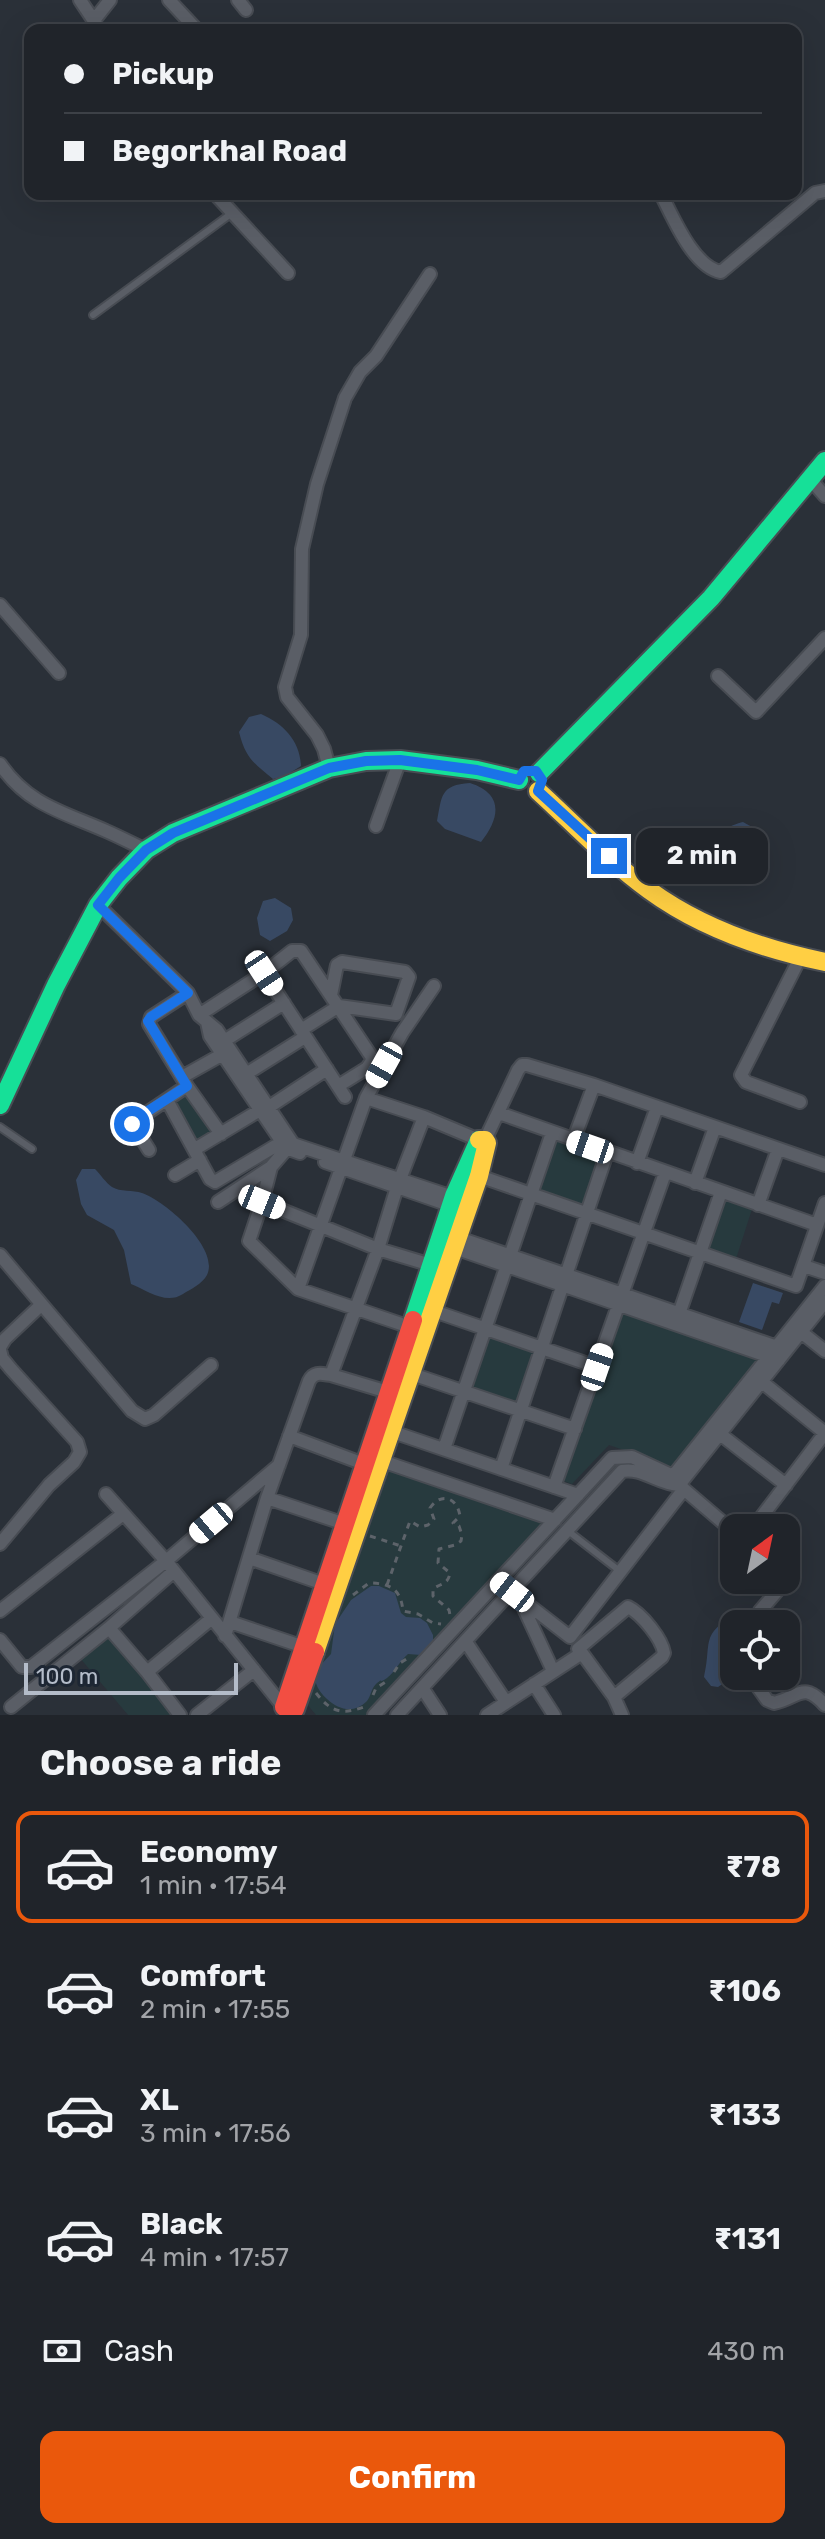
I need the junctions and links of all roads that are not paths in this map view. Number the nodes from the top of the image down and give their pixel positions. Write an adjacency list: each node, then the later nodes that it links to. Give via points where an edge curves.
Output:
1 (80, 0): 4 (street)
2 (110, 0): 4 (street)
3 (169, 0): 5 (street)
4 (98, 24)
5 (191, 24)
6 (825, 191): 8 (street, via 815,193 721,272 707,267 689,246)
7 (220, 200): 9 (street)
8 (664, 200)
9 (232, 213): 10 (street); 12 (lane)
10 (288, 273)
11 (430, 274): 22 (street, via 345,398 302,549 301,635 285,687 317,735)
12 (93, 315)
13 (825, 461): 14 (street)
14 (810, 479): 15 (street); 23 (street, via 711,598)
15 (825, 496)
16 (0, 605): 18 (street)
17 (825, 638): 19 (street, via 756,712)
18 (59, 673)
19 (718, 676)
20 (400, 760): 22 (street); 23 (street, via 519,780 524,792 531,794); 24 (street)
21 (0, 764): 25 (street, via 24,792 47,807)
22 (329, 768): 25 (street, via 173,833)
23 (539, 782): 27 (street, via 627,873 664,901 721,931)
24 (376, 826)
25 (146, 850): 26 (street)
26 (98, 905): 31 (street); 44 (street)
27 (800, 958): 28 (street); 43 (street, via 741,1075 746,1082)
28 (825, 962)
29 (264, 973): 32 (street, via 292,951 301,951); 33 (street); 34 (street)
30 (434, 986): 41 (street)
31 (188, 993): 34 (street); 39 (street, via 148,1021)
32 (335, 1000): 32 (street, via 337,965 342,962 408,974 396,1014); 35 (street); 37 (street, via 372,1061 342,1091)
33 (284, 1003): 35 (street); 36 (street)
34 (203, 1018): 36 (street, via 210,1036)
35 (303, 1033): 37 (street); 38 (street)
36 (224, 1048): 38 (street); 39 (street); 46 (street)
37 (327, 1069): 46 (street)
38 (246, 1074): 46 (street)
39 (185, 1082): 42 (street); 52 (street)
40 (594, 1085): 45 (street); 47 (street, via 522,1065); 54 (street)
41 (366, 1098): 48 (street); 62 (street)
42 (167, 1100): 58 (street, via 132,1123); 60 (street)
43 (800, 1102)
44 (0, 1105)
45 (657, 1107): 50 (street); 61 (street)
46 (264, 1109): 52 (street); 55 (street)
47 (499, 1113): 51 (street); 53 (street)
48 (424, 1117): 53 (street); 68 (street)
49 (0, 1127): 56 (lane)
50 (715, 1127): 57 (street); 69 (street)
51 (552, 1133): 54 (street); 71 (street)
52 (221, 1134): 60 (street)
53 (482, 1140): 67 (street, via 487,1148); 75 (street)
54 (573, 1141): 59 (street)
55 (287, 1145): 60 (street, via 219,1182 211,1181); 62 (street); 64 (street)
56 (32, 1149)
57 (778, 1149): 63 (street); 76 (street)
58 (149, 1150)
59 (607, 1153): 61 (street); 77 (street)
60 (198, 1154): 66 (street)
61 (637, 1163): 65 (street)
62 (342, 1164): 68 (street); 78 (street)
63 (825, 1165)
64 (271, 1167): 72 (street); 73 (street)
65 (665, 1173): 69 (street); 80 (street)
66 (175, 1175)
67 (479, 1176): 71 (street); 75 (street)
68 (399, 1183): 75 (street); 82 (street)
69 (695, 1183): 70 (street)
70 (721, 1192): 76 (street); 83 (street)
71 (531, 1194): 77 (street); 85 (street)
72 (218, 1202)
73 (262, 1202): 78 (street); 91 (street, via 249,1241)
74 (825, 1203): 79 (street)
75 (460, 1204): 81 (street)
76 (758, 1205): 79 (street)
77 (587, 1214): 80 (street); 89 (street)
78 (320, 1225): 82 (street); 91 (street)
79 (817, 1225): 87 (street)
80 (644, 1233): 83 (street); 92 (street)
81 (448, 1240): 85 (street); 86 (street); 95 (street)
82 (378, 1249): 86 (street); 96 (street)
83 (700, 1253): 87 (street, via 796,1286); 97 (street)
84 (0, 1255): 94 (street)
85 (508, 1261): 89 (street); 99 (street)
86 (431, 1265): 95 (street)
87 (804, 1266): 88 (street)
88 (825, 1273)
89 (564, 1280): 92 (street); 101 (street)
90 (825, 1286): 104 (street)
91 (298, 1289): 96 (street)
92 (621, 1299): 97 (street); 104 (street); 106 (street)
93 (825, 1302): 100 (street)
94 (41, 1305): 102 (street); 105 (street, via 132,1411 145,1419)
95 (425, 1308): 98 (street); 99 (street); 108 (street)
96 (355, 1310): 98 (street); 109 (street)
97 (679, 1314): 104 (street)
98 (410, 1327): 108 (street)
99 (485, 1329): 101 (street); 113 (street)
100 (801, 1332): 103 (street); 104 (street)
101 (542, 1348): 106 (street); 114 (street)
102 (0, 1349): 107 (street)
103 (825, 1351)
104 (778, 1353): 111 (street); 123 (street)
105 (211, 1365)
106 (597, 1367): 116 (street)
107 (11, 1369): 110 (street); 135 (street, via 77,1442 80,1452)
108 (403, 1371): 112 (street); 113 (street); 115 (street)
109 (331, 1375): 112 (street); 118 (street, via 310,1378)
110 (0, 1378)
111 (762, 1382): 117 (street); 124 (street, via 825,1433)
112 (388, 1392): 115 (street)
113 (464, 1392): 114 (street); 119 (street)
114 (521, 1411): 116 (street); 122 (street)
115 (384, 1429): 119 (street); 120 (street)
116 (575, 1429): 125 (street)
117 (720, 1434): 123 (street); 124 (street)
118 (289, 1436): 120 (street); 121 (street)
119 (444, 1449): 122 (street)
120 (371, 1460): 131 (street); 133 (street)
121 (279, 1465): 128 (street); 137 (street)
122 (501, 1469): 125 (street)
123 (679, 1484): 127 (street, via 632,1457 612,1458); 132 (street); 134 (street, via 666,1485 633,1469 622,1471); 138 (street)
124 (786, 1485): 130 (street)
125 (554, 1487): 127 (street)
126 (106, 1494): 129 (street)
127 (578, 1495): 131 (street)
128 (267, 1498): 133 (street); 136 (street)
129 (123, 1514): 137 (street); 144 (street)
130 (764, 1514)
131 (555, 1520): 139 (street)
132 (720, 1520)
133 (350, 1528): 140 (street); 165 (street)
134 (568, 1531): 138 (lane); 142 (street)
135 (0, 1544)
136 (249, 1558): 140 (street); 146 (street)
137 (170, 1566): 145 (street); 147 (street); 150 (street, via 31,1667 22,1667)
138 (621, 1572): 149 (street)
139 (498, 1581): 142 (street); 162 (street)
140 (324, 1584): 152 (street)
141 (774, 1594): 143 (street)
142 (516, 1596): 149 (street); 151 (street); 155 (street)
143 (761, 1610)
144 (0, 1611)
145 (211, 1619): 148 (street); 156 (street)
146 (230, 1622): 148 (street); 152 (street)
147 (109, 1628): 156 (street); 163 (street)
148 (225, 1636): 154 (street)
149 (570, 1637): 153 (street)
150 (0, 1640)
151 (466, 1642): 158 (street); 160 (street)
152 (304, 1647): 165 (street)
153 (580, 1651): 155 (street); 164 (street); 164 (street, via 628,1607 663,1646 662,1657)
154 (254, 1670): 165 (street); 167 (street)
155 (553, 1671): 157 (street)
156 (147, 1672): 166 (street)
157 (534, 1684): 160 (street); 171 (street)
158 (423, 1689): 168 (street); 169 (street)
159 (760, 1690): 161 (street, via 774,1703 812,1691)
160 (506, 1702): 170 (street)
161 (825, 1705)
162 (371, 1706)
163 (11, 1707)
164 (615, 1709)
165 (292, 1712)
166 (180, 1715)
167 (197, 1715)
168 (397, 1715)
169 (440, 1715)
170 (487, 1715)
171 (554, 1715)

